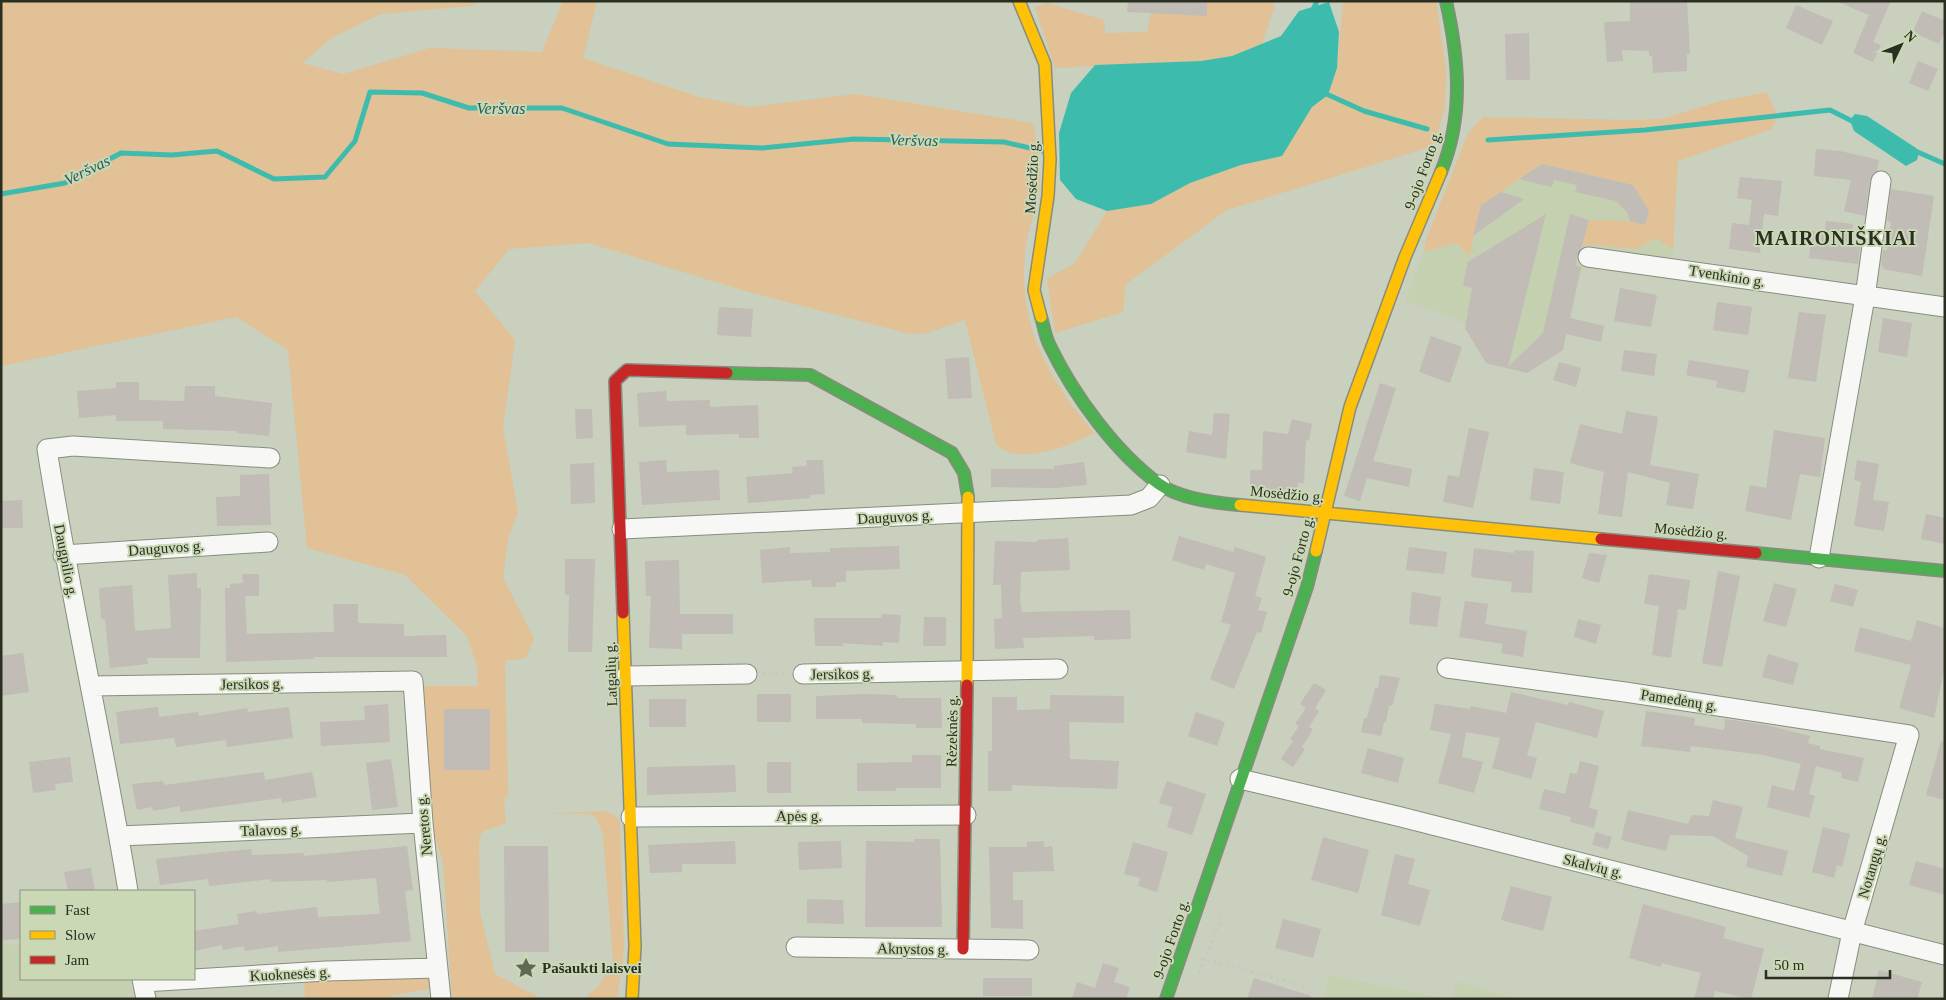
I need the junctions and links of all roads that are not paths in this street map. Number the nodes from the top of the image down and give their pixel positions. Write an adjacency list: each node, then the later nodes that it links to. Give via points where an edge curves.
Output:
1 (1019, 1): 8 (street, Mosėdžio g., via 1045,64 1050,159 1048,196 1034,290 1049,345 1076,391 1120,448)
2 (1446, 1): 9 (street, 9-ojo Forto g., via 1458,75 1456,120 1443,166 1405,257 1350,407)
3 (1882, 180): 5 (street)
4 (1588, 257): 5 (street, Tvenkinio g.)
5 (1865, 297): 6 (street, Tvenkinio g.); 14 (street)
6 (1945, 307)
7 (270, 458): 13 (street, Daugpilio g., via 73,446 47,449)
8 (1160, 485): 9 (street, Mosėdžio g., via 1204,502); 10 (street, Dauguvos g., via 1149,498 1131,505)
9 (1325, 512): 14 (street, Mosėdžio g.); 25 (street, 9-ojo Forto g., via 1307,587)
10 (969, 513): 11 (street, Dauguvos g.); 11 (street, Latgalių g., via 964,470 952,453 810,375 627,370 615,381); 18 (street, Rėzeknės g.)
11 (622, 529): 21 (street, Latgalių g.)
12 (268, 542): 13 (street, Dauguvos g.)
13 (63, 555): 23 (street, Daugpilio g.)
14 (1819, 558): 15 (street, Mosėdžio g.)
15 (1945, 571)
16 (1447, 668): 24 (street, Pamedėnų g.)
17 (1058, 670): 18 (street, Jersikos g.)
18 (968, 671): 20 (street, Jersikos g.); 26 (street, Rėzeknės g.)
19 (747, 674): 21 (street)
20 (803, 674)
21 (626, 676): 27 (street, Latgalių g.)
22 (413, 681): 23 (street, Jersikos g.); 28 (street, Neretos g.)
23 (91, 686): 29 (street, Daugpilio g.)
24 (1910, 735): 31 (street, Notangų g.)
25 (1240, 779): 31 (street, Skalvių g.); 40 (street, 9-ojo Forto g.)
26 (966, 815): 27 (street, Apės g.); 33 (street, Rėzeknės g.)
27 (631, 817): 39 (street, Latgalių g., via 635,946)
28 (423, 823): 29 (street, Talavos g.); 36 (street, Neretos g.)
29 (119, 836): 30 (street, Daugpilio g.)
30 (128, 890)
31 (1852, 932): 35 (street, Skalvių g.); 41 (street, Notangų g.)
32 (796, 947): 33 (street, Aknystos g.)
33 (963, 950): 34 (street, Aknystos g.)
34 (1029, 950)
35 (1945, 955)
36 (437, 968): 37 (street, Kuoknesės g., via 326,971); 38 (street, Neretos g.)
37 (144, 986)
38 (441, 999)
39 (632, 999)
40 (1166, 999)
41 (1838, 999)

